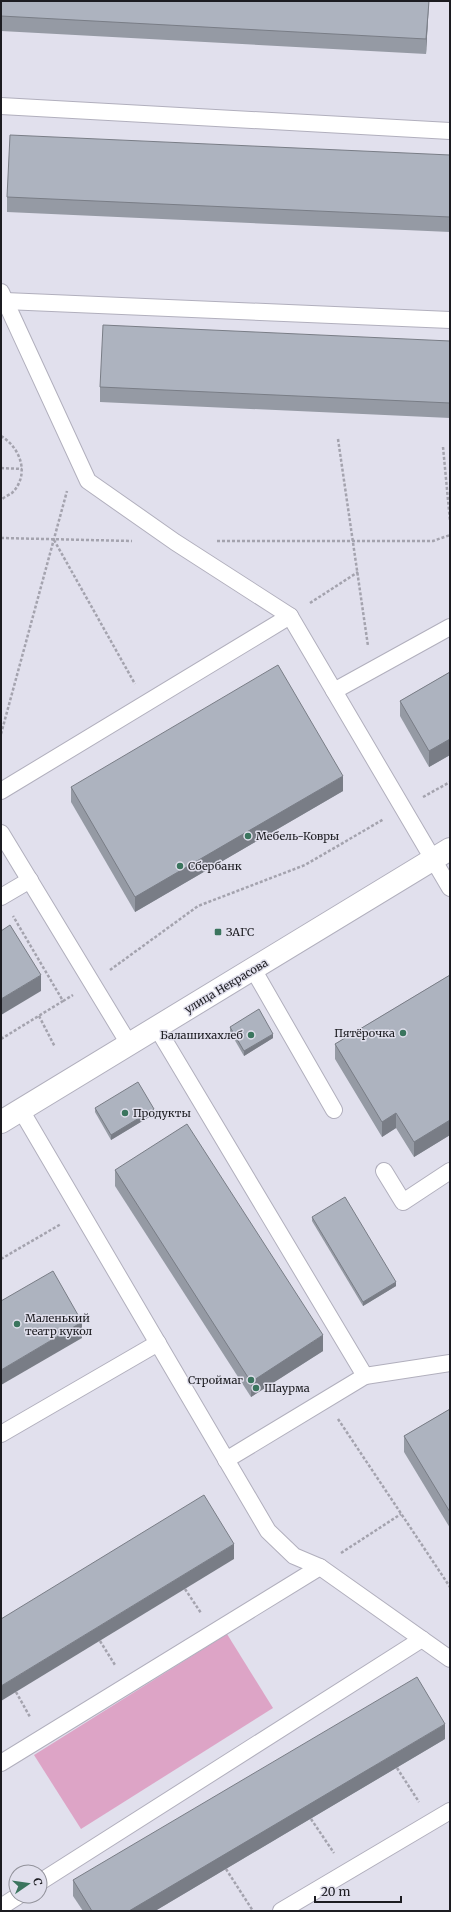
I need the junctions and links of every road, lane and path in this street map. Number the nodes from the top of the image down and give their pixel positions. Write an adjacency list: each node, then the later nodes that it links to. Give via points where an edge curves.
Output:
1 (1, 106): 2 (lane)
2 (450, 131)
3 (3, 296): 4 (lane); 17 (lane, via 88,481)
4 (450, 320)
5 (1, 436): 9 (path, via 12,444 20,456)
6 (338, 439): 16 (path)
7 (443, 447): 12 (path)
8 (1, 468): 9 (path)
9 (22, 469): 11 (path, via 16,487)
10 (68, 488): 15 (path)
11 (1, 500)
12 (450, 521)
13 (450, 535): 16 (path, via 433,541)
14 (1, 538): 15 (path)
15 (54, 539): 17 (path); 23 (path); 24 (path)
16 (354, 541): 17 (path); 18 (path)
17 (175, 542): 19 (lane)
18 (358, 572): 19 (path); 21 (path)
19 (290, 616): 22 (lane); 23 (lane)
20 (450, 627): 21 (lane)
21 (372, 670): 22 (lane)
22 (334, 691): 27 (lane)
23 (146, 704): 26 (lane)
24 (1, 734)
25 (450, 782): 27 (path)
26 (1, 791)
27 (403, 809): 29 (lane); 34 (path, via 305,865 198,906)
28 (1, 832): 30 (lane)
29 (441, 855): 31 (lane); 33 (street, улица Некрасова)
30 (30, 880): 32 (lane); 34 (lane)
31 (450, 888)
32 (1, 896): 35 (path)
33 (253, 969): 37 (street, улица Некрасова); 42 (lane)
34 (92, 984): 35 (path); 39 (lane)
35 (63, 1001): 36 (path)
36 (39, 1016): 38 (path); 40 (path)
37 (157, 1028): 39 (street, улица Некрасова); 50 (lane)
38 (1, 1039)
39 (129, 1044): 41 (street, улица Некрасова)
40 (55, 1046)
41 (20, 1110): 43 (street, улица Некрасова); 46 (lane)
42 (334, 1110)
43 (1, 1122)
44 (384, 1171): 45 (lane, via 403,1202)
45 (450, 1172)
46 (80, 1212): 47 (path); 48 (lane)
47 (1, 1259)
48 (158, 1343): 52 (lane); 53 (lane)
49 (450, 1363): 50 (lane)
50 (365, 1376): 51 (lane)
51 (325, 1400): 53 (lane); 54 (path)
52 (1, 1434)
53 (226, 1460): 55 (lane, via 268,1531 294,1556)
54 (401, 1514): 55 (path); 56 (path)
55 (320, 1567): 59 (lane); 65 (lane)
56 (450, 1587)
57 (185, 1589): 58 (path)
58 (201, 1612)
59 (422, 1639): 61 (lane); 72 (lane)
60 (100, 1641): 62 (path)
61 (450, 1659)
62 (115, 1665)
63 (16, 1692): 64 (path)
64 (30, 1717)
65 (1, 1763)
66 (397, 1768): 69 (path)
67 (450, 1811): 69 (lane)
68 (311, 1818): 71 (path)
69 (432, 1822): 71 (lane)
70 (226, 1869): 73 (path)
71 (347, 1872): 74 (lane)
72 (48, 1877)
73 (253, 1911)
74 (281, 1911)

